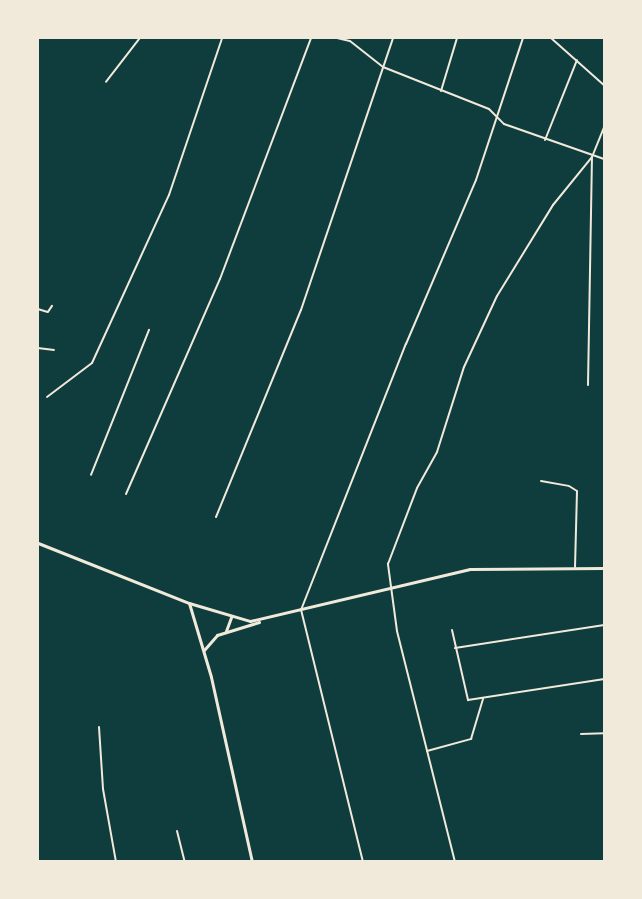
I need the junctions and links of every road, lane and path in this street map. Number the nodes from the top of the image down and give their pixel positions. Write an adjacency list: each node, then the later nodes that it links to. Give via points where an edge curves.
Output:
1 (140, 38): 11 (lane)
2 (222, 38): 25 (street, via 169,195 92,363)
3 (311, 38): 28 (street, via 220,279)
4 (337, 38): 10 (street, via 350,41)
5 (393, 38): 10 (street)
6 (457, 38): 13 (street)
7 (523, 38): 14 (street)
8 (550, 38): 9 (street)
9 (577, 60): 12 (street); 16 (street)
10 (383, 67): 13 (street); 29 (street, via 301,310)
11 (106, 82)
12 (604, 85)
13 (441, 92): 14 (street, via 489,109)
14 (496, 118): 16 (street); 35 (street, via 476,180)
15 (604, 127): 17 (street)
16 (545, 140): 17 (street)
17 (592, 157): 18 (street); 24 (street); 33 (street, via 553,206 497,296 464,367 437,452 417,488 388,564)
18 (604, 159)
19 (52, 306): 20 (lane, via 48,312)
20 (38, 309)
21 (149, 330): 26 (lane)
22 (38, 348): 23 (lane)
23 (54, 350)
24 (588, 385)
25 (47, 397)
26 (91, 475)
27 (541, 481): 31 (street, via 577,491)
28 (126, 494)
29 (216, 517)
30 (38, 543): 34 (main road)
31 (575, 568): 32 (main road); 33 (main road, via 470,569)
32 (604, 568)
33 (390, 588): 35 (main road); 48 (street)
34 (189, 603): 36 (main road); 42 (main road)
35 (301, 610): 37 (main road); 53 (street)
36 (231, 616): 37 (main road, via 250,621); 40 (main road)
37 (280, 616): 40 (main road)
38 (604, 625): 41 (street)
39 (452, 630): 41 (street)
40 (226, 631): 42 (main road, via 210,638)
41 (455, 648): 44 (street, via 468,700)
42 (204, 650): 52 (main road)
43 (604, 680): 44 (street)
44 (483, 698): 48 (street, via 471,739)
45 (99, 727): 50 (street, via 103,789)
46 (581, 734): 47 (street)
47 (604, 734)
48 (427, 751): 54 (street)
49 (177, 831): 51 (street)
50 (116, 861)
51 (185, 861)
52 (252, 861)
53 (363, 861)
54 (455, 861)

